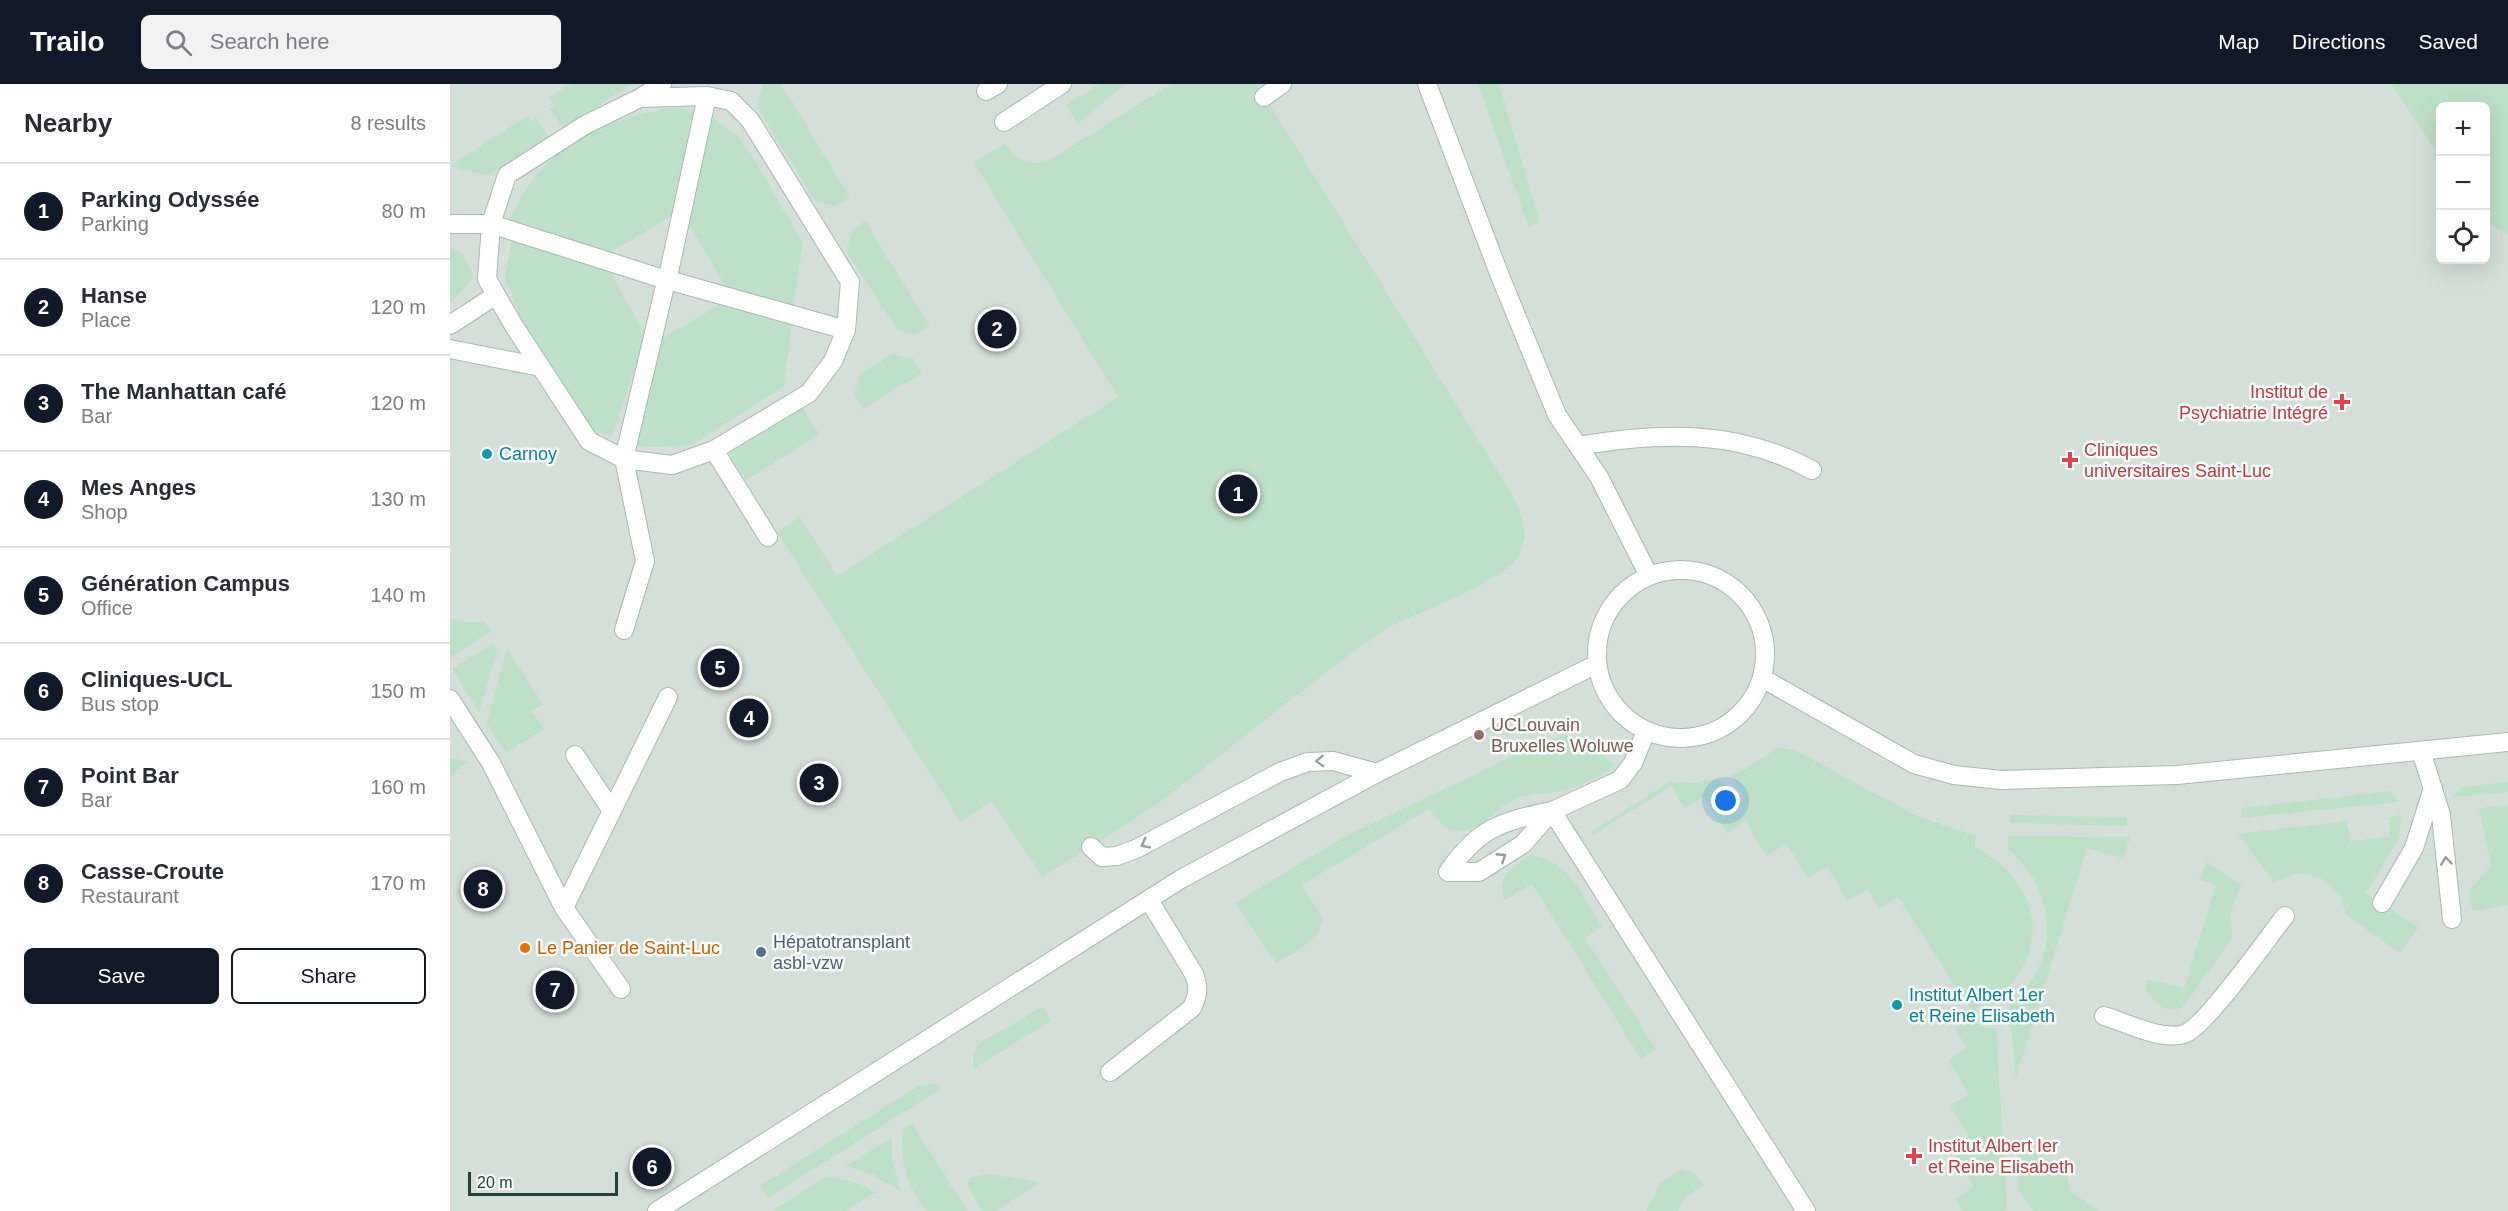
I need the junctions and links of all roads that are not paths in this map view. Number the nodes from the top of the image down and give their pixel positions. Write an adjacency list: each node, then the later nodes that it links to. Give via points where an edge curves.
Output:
1 (662, 84): 8 (street)
2 (1062, 84): 9 (street)
3 (1282, 84): 7 (street)
4 (1427, 84): 18 (street, via 1557,415)
5 (734, 92): 6 (street); 15 (street, via 850,282)
6 (707, 96): 8 (street); 12 (street)
7 (1264, 97)
8 (640, 98): 10 (street, via 585,125 507,175)
9 (1004, 122)
10 (491, 224): 11 (street); 12 (street); 13 (street, via 487,279)
11 (450, 225)
12 (667, 279): 15 (street); 20 (street)
13 (496, 295): 14 (street); 17 (street)
14 (450, 325)
15 (846, 330): 19 (street, via 833,361 809,393)
16 (450, 350): 17 (street)
17 (541, 368): 20 (street, via 589,441)
18 (1578, 446): 21 (street, via 1635,436 1688,435 1786,455); 23 (street, via 1599,477)
19 (714, 450): 20 (street, via 672,465); 22 (street)
20 (624, 459): 24 (street, via 645,561)
21 (1812, 470)
22 (768, 537)
23 (1649, 576): 25 (street, via 1630,588 1609,612 1598,643); 26 (street, via 1675,570 1702,573 1727,583 1746,601 1760,625 1765,651)
24 (624, 630)
25 (1597, 664): 29 (street, via 1605,692 1622,715); 33 (street)
26 (1762, 678): 29 (street, via 1749,704 1728,724 1703,736 1674,738); 31 (street, via 1914,764 2001,780 2176,775)
27 (668, 697): 35 (street)
28 (450, 699): 40 (street, via 491,763)
29 (1646, 731): 36 (street, via 1633,763 1620,780)
30 (2508, 742): 31 (street)
31 (2421, 751): 34 (street)
32 (575, 755): 35 (street)
33 (1377, 773): 37 (street, one-way to 37, via 1333,761 1308,762 1280,772 1138,848 1102,857); 38 (street)
34 (2433, 788): 39 (street, via 2414,848); 42 (street, one-way to 34, via 2441,815)
35 (612, 811): 40 (street)
36 (1552, 811): 36 (street, one-way to 36, via 1506,820 1465,848 1448,872 1479,872 1522,844); 47 (street)
37 (1091, 847)
38 (1149, 900): 45 (street, via 1194,974 1198,997 1192,1008); 46 (street)
39 (2382, 903)
40 (564, 908): 43 (street)
41 (2285, 916): 44 (street, via 2206,1017 2185,1034 2164,1034)
42 (2452, 919)
43 (621, 989)
44 (2104, 1016)
45 (1110, 1072)
46 (657, 1211)
47 (1806, 1211)

